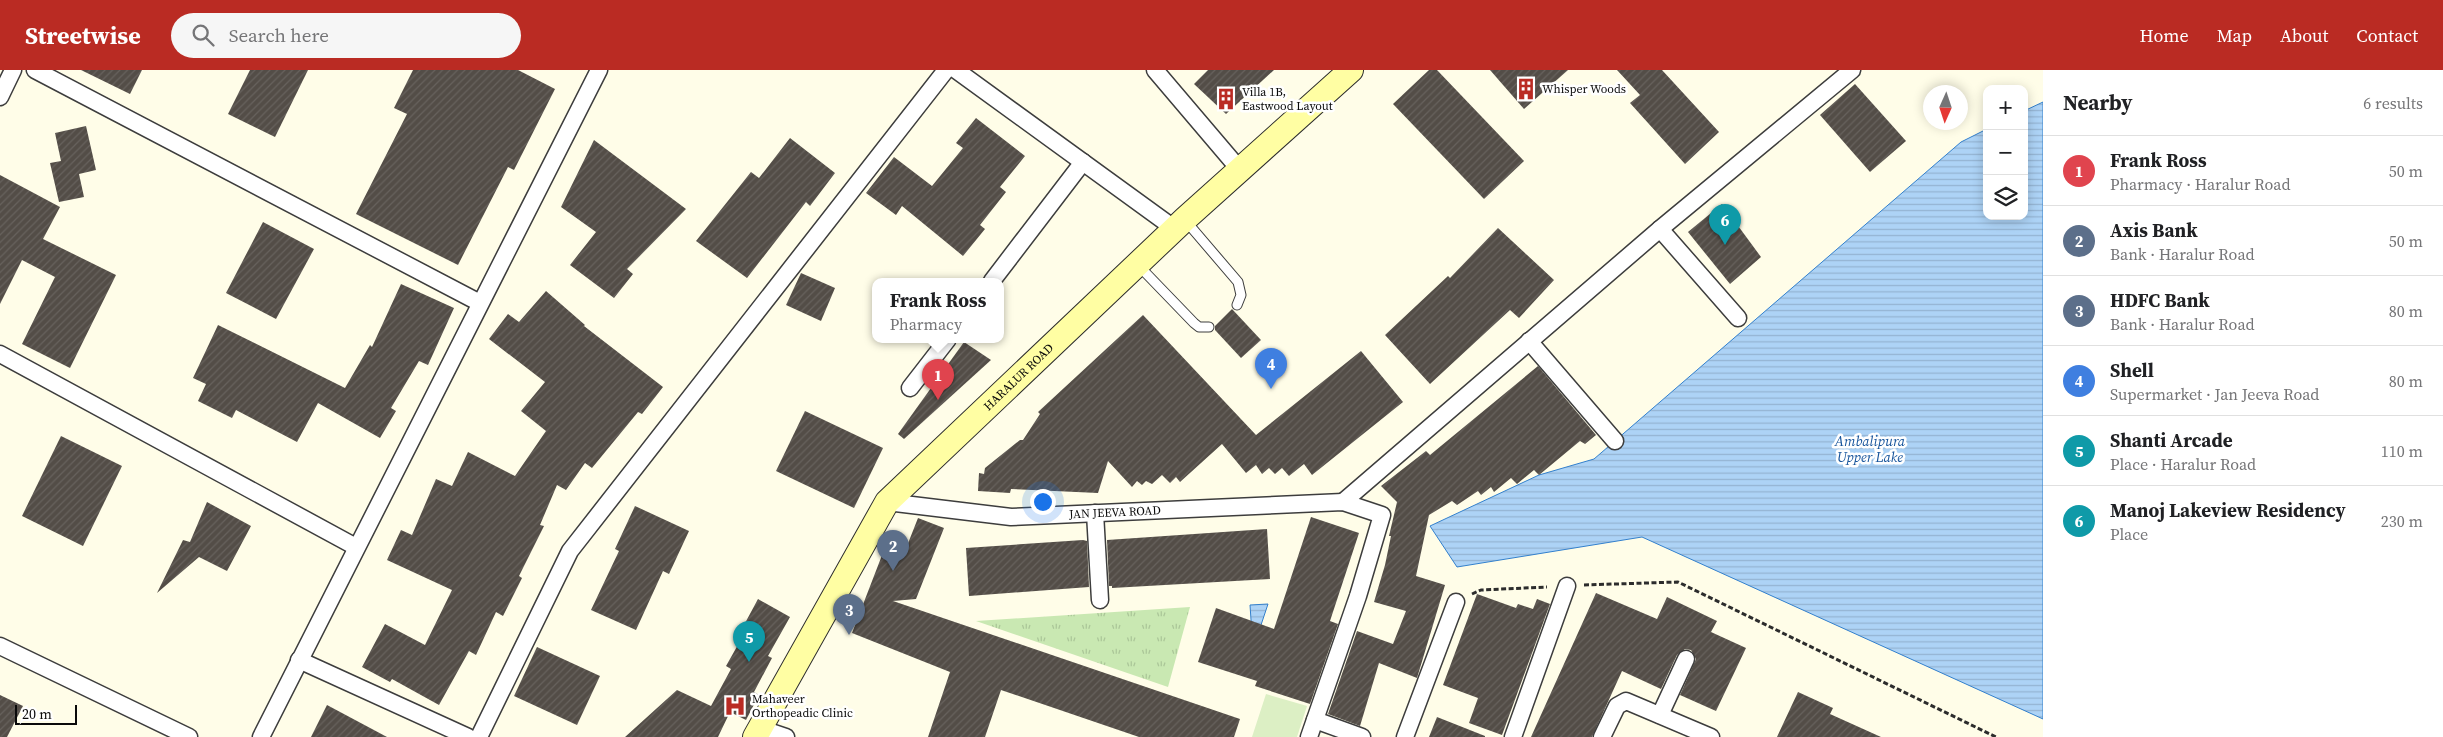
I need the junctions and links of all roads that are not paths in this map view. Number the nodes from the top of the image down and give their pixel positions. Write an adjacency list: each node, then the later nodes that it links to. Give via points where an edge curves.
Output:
1 (13, 70): 9 (street)
2 (35, 70): 16 (street)
3 (946, 70): 41 (street, via 570,551)
4 (956, 70): 10 (street)
5 (1155, 70): 11 (street)
6 (1351, 70): 11 (street, HARALUR ROAD)
7 (1852, 70): 13 (street)
8 (594, 72): 16 (street)
9 (0, 97)
10 (1083, 162): 12 (street); 15 (street)
11 (1240, 170): 12 (street, HARALUR ROAD)
12 (1180, 224): 14 (street, HARALUR ROAD); 17 (lane, via 1238,282 1241,295)
13 (1660, 229): 18 (street); 20 (street)
14 (1138, 264): 19 (lane, via 1194,323 1199,327); 25 (street, HARALUR ROAD)
15 (994, 278)
16 (480, 303): 28 (street)
17 (1237, 305)
18 (1738, 318)
19 (1209, 327)
20 (1529, 341): 24 (street); 26 (street)
21 (945, 343): 23 (street)
22 (0, 354): 28 (street)
23 (910, 388)
24 (1615, 441)
25 (887, 502): 27 (street, JAN JEEVA ROAD, via 1011,517); 37 (street, HARALUR ROAD)
26 (1343, 502): 27 (street, JAN JEEVA ROAD); 36 (street, via 1382,515 1361,588)
27 (1095, 513): 30 (street)
28 (356, 547): 34 (street)
29 (1567, 586): 46 (street)
30 (1100, 600)
31 (1456, 602): 45 (street)
32 (0, 646): 38 (street)
33 (1686, 659): 35 (street)
34 (298, 660): 39 (street); 40 (street)
35 (1660, 715): 47 (street, via 1626,701 1617,706); 48 (street)
36 (1315, 720): 43 (street); 44 (street)
37 (757, 732): 42 (street)
38 (189, 737)
39 (260, 737)
40 (468, 737)
41 (479, 737)
42 (786, 737)
43 (1309, 737)
44 (1362, 737)
45 (1405, 737)
46 (1513, 737)
47 (1602, 737)
48 (1711, 737)

